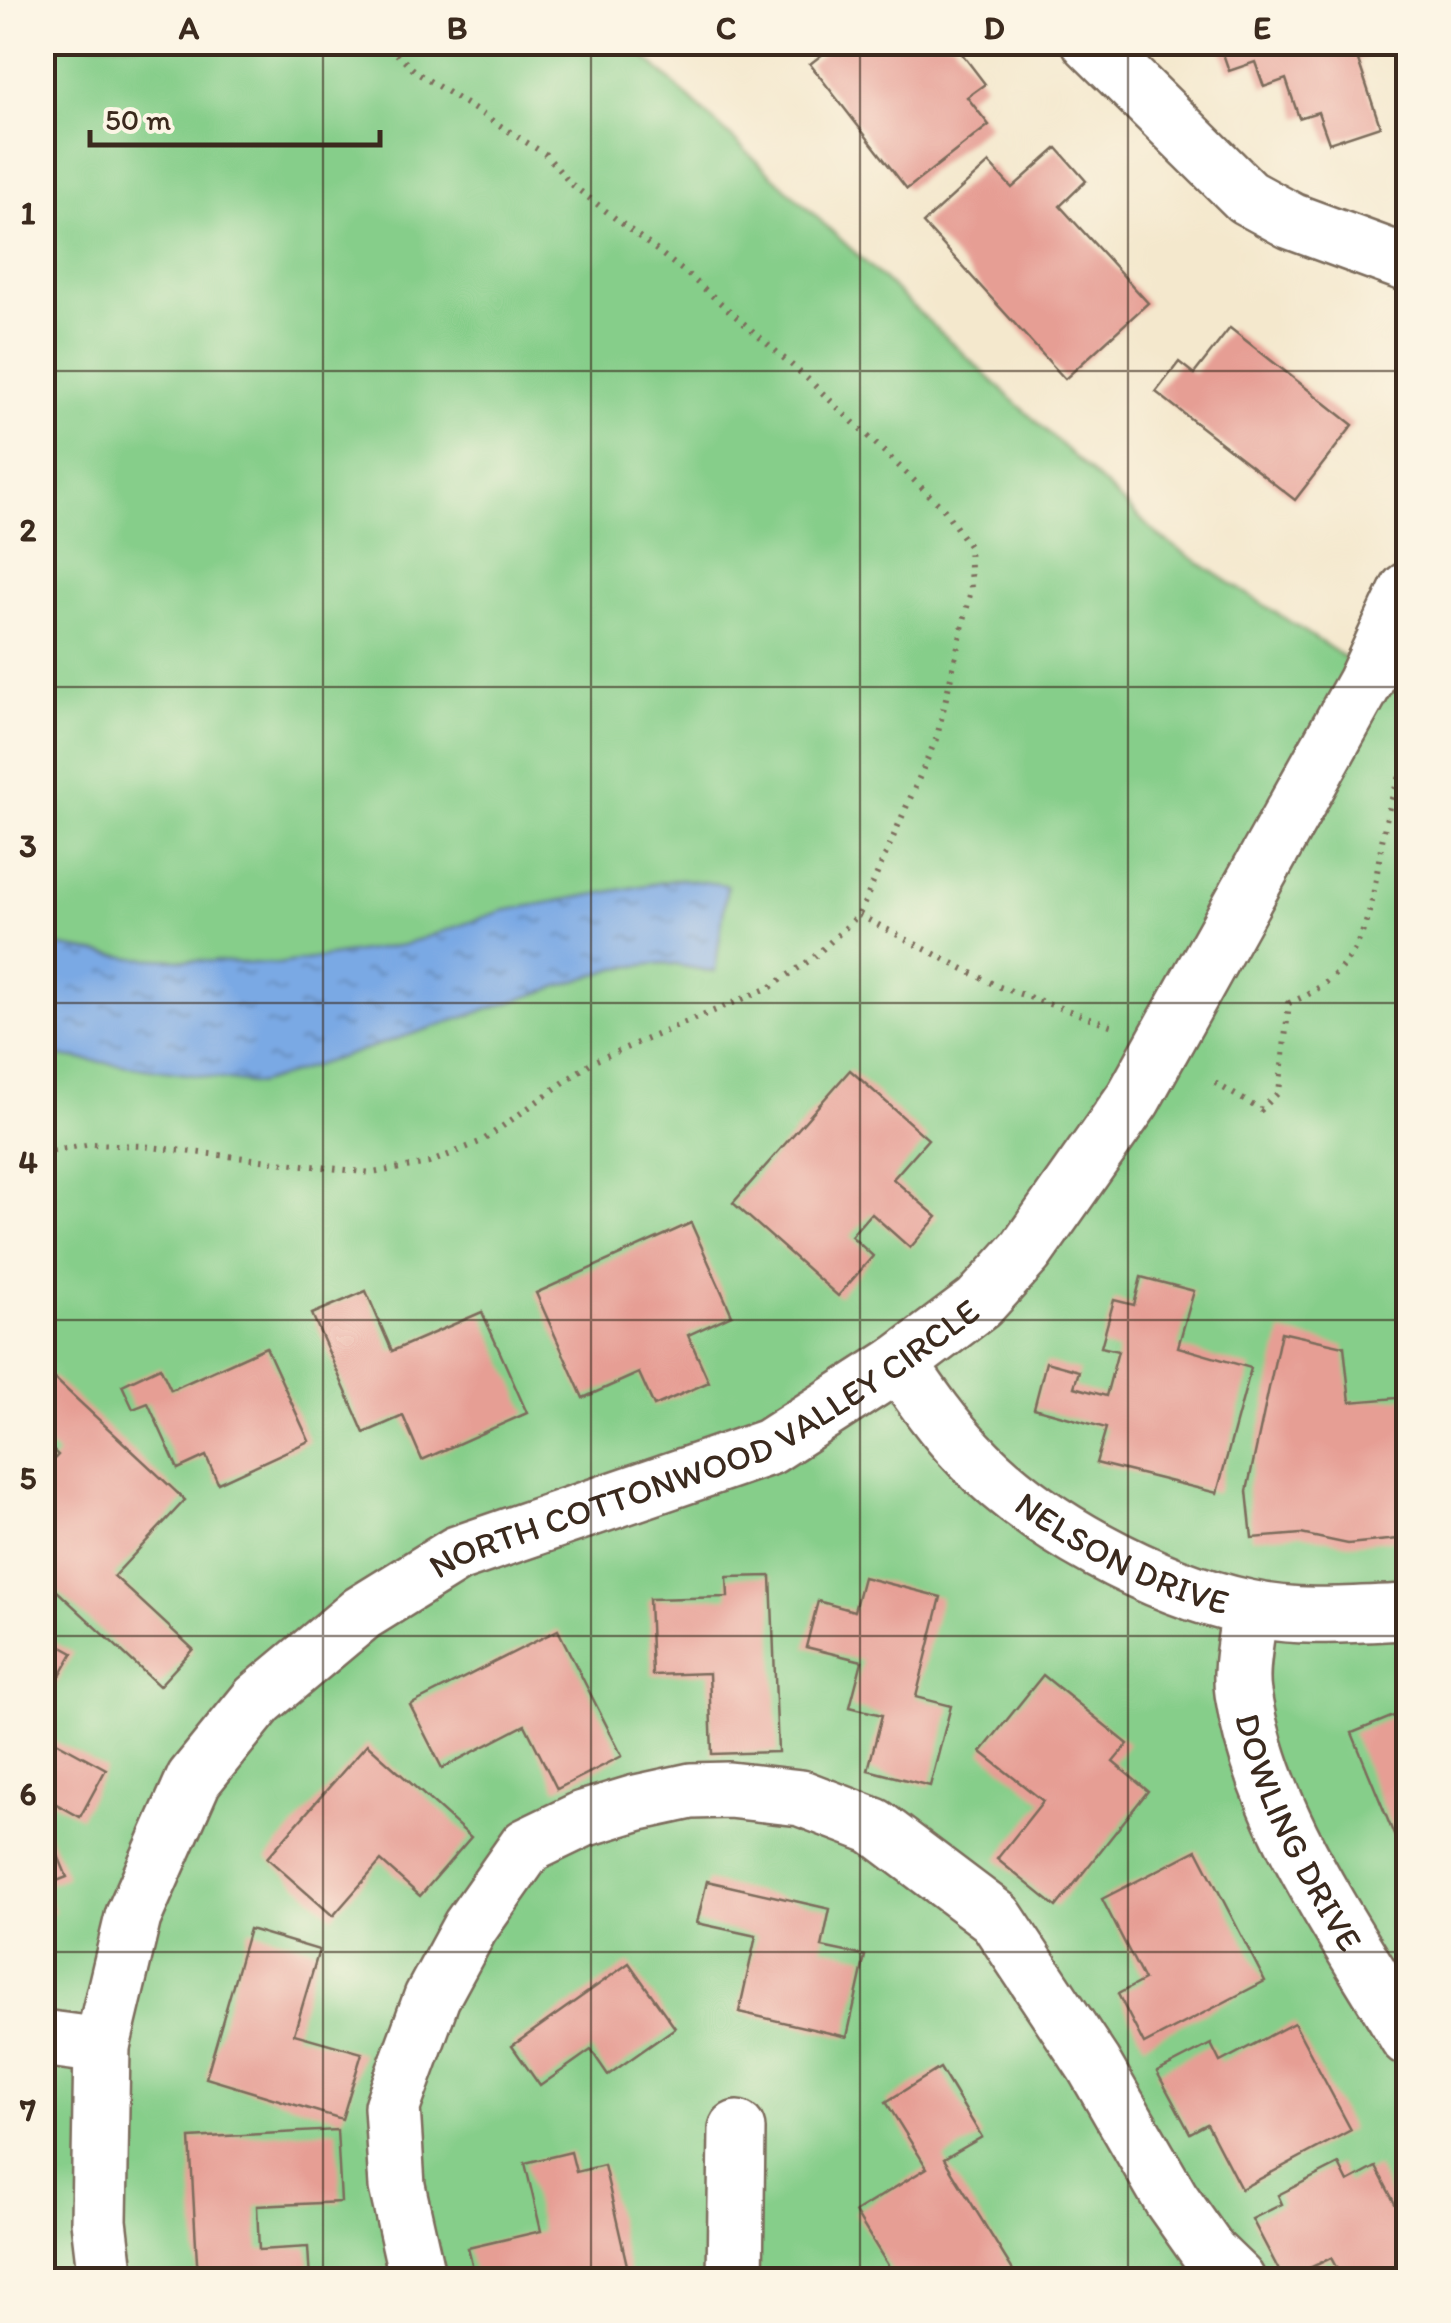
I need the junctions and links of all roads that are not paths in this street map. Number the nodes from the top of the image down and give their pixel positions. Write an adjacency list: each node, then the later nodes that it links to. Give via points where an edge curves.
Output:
1 (1090, 42): 2 (street, via 1247,197 1291,221)
2 (1408, 264)
3 (1408, 590): 4 (street, NORTH COTTONWOOD VALLEY CIRCLE, via 1365,682 1134,1099 1026,1251 980,1303)
4 (899, 1363): 5 (street, NELSON DRIVE, via 972,1458 1052,1521 1134,1568); 9 (street, NORTH COTTONWOOD VALLEY CIRCLE, via 770,1447 457,1554 362,1612 258,1700 194,1779 133,1917)
5 (1250, 1609): 6 (street, NELSON DRIVE, via 1323,1616); 8 (street, DOWLING DRIVE, via 1242,1689 1256,1753 1286,1825)
6 (1408, 1612)
7 (42, 2038): 9 (street)
8 (1408, 2038)
9 (102, 2046): 11 (street, NORTH COTTONWOOD VALLEY CIRCLE, via 99,2221)
10 (736, 2129): 13 (street)
11 (106, 2280)
12 (418, 2280): 14 (street, via 397,2186 392,2107 432,1997 470,1927 527,1846 636,1803 729,1790 801,1798 874,1826 996,1918 1094,2064 1171,2199)
13 (735, 2280)
14 (1237, 2280)

